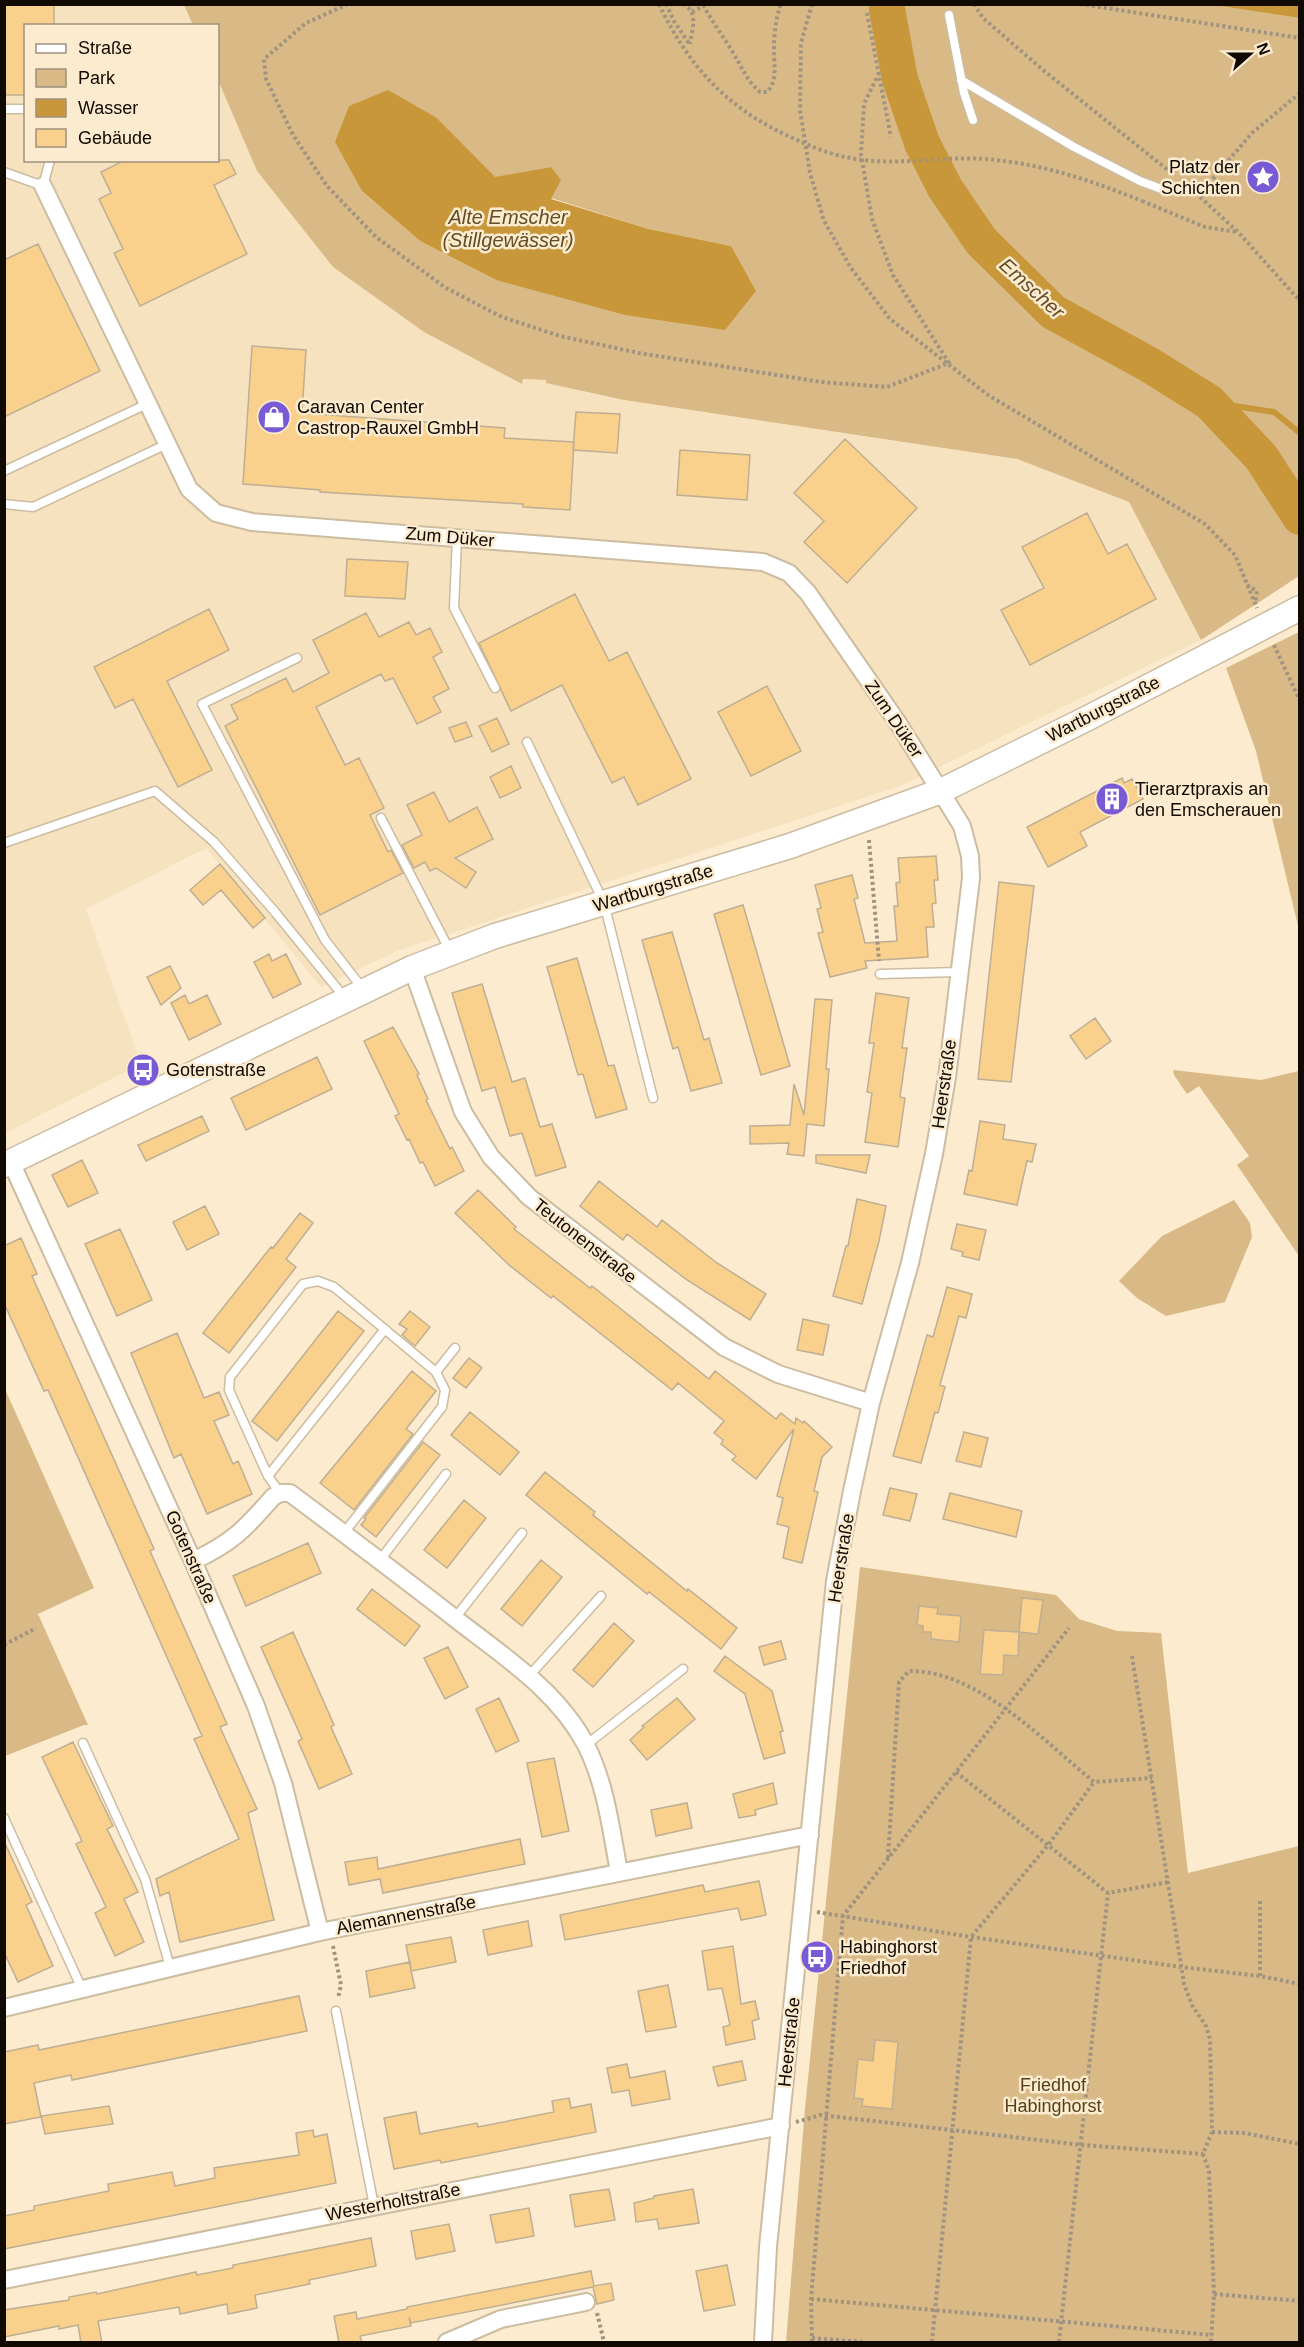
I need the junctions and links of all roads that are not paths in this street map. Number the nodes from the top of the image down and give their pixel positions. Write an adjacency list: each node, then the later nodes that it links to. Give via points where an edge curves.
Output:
1 (950, 15): 2 (lane)
2 (961, 80): 5 (lane); 9 (lane, via 1074,147 1140,180 1164,190)
3 (4, 109): 4 (lane)
4 (24, 110)
5 (973, 120)
6 (49, 162): 8 (lane)
7 (4, 172): 8 (lane)
8 (43, 186): 10 (street, Zum Düker)
9 (1191, 188)
10 (147, 404): 11 (street, Zum Düker); 12 (lane)
11 (167, 444): 13 (lane, via 33,507); 14 (street, Zum Düker, via 189,489 216,513 252,522)
12 (4, 471)
13 (4, 504)
14 (458, 538): 17 (lane, via 454,608); 19 (street, Zum Düker, via 763,562 789,573 808,593)
15 (1299, 608): 19 (main road, Wartburgstraße, via 1260,615 1088,718)
16 (297, 658): 27 (lane, via 202,704)
17 (495, 688)
18 (527, 742): 22 (lane)
19 (940, 791): 22 (main road, Wartburgstraße, via 790,846); 25 (street, Heerstraße, via 962,826 970,856 971,878)
20 (381, 818): 23 (lane)
21 (4, 843): 27 (lane, via 155,791 214,842)
22 (604, 903): 23 (main road, Wartburgstraße); 28 (lane)
23 (451, 953): 24 (main road, Wartburgstraße)
24 (412, 968): 27 (main road, Wartburgstraße); 33 (street, Teutonenstraße, via 463,1112 491,1156 529,1197 724,1347 778,1374)
25 (959, 972): 26 (lane); 33 (street, Heerstraße, via 934,1154 910,1263)
26 (880, 974)
27 (354, 994): 29 (main road, Wartburgstraße)
28 (653, 1098)
29 (8, 1164): 40 (street, Gotenstraße)
30 (385, 1329): 32 (lane); 35 (lane); 35 (lane, via 334,1287 318,1281 303,1284 230,1377 229,1390)
31 (454, 1348): 32 (lane)
32 (436, 1372): 37 (lane, via 445,1390 442,1407)
33 (871, 1402): 48 (street, Heerstraße, via 835,1581)
34 (446, 1474): 39 (lane)
35 (268, 1476): 36 (lane)
36 (280, 1493): 37 (street, via 290,1493); 40 (street, via 240,1533)
37 (344, 1533): 39 (street)
38 (522, 1533): 42 (lane)
39 (380, 1560): 42 (street)
40 (193, 1561): 50 (street, Gotenstraße, via 256,1706 283,1783)
41 (601, 1596): 44 (lane)
42 (455, 1618): 44 (street)
43 (683, 1669): 46 (lane)
44 (529, 1676): 46 (street, via 561,1708)
45 (83, 1743): 51 (lane, via 146,1880)
46 (586, 1745): 49 (street, via 606,1797)
47 (4, 1818): 52 (lane)
48 (810, 1835): 49 (street, Alemannenstraße); 55 (street, Heerstraße)
49 (619, 1872): 50 (street, Alemannenstraße)
50 (325, 1931): 51 (street, Alemannenstraße)
51 (170, 1967): 52 (street, Alemannenstraße)
52 (82, 1989): 53 (street, Alemannenstraße)
53 (4, 2008)
54 (336, 2011): 56 (lane)
55 (781, 2126): 56 (street, Westerholtstraße); 60 (street, Heerstraße)
56 (374, 2206): 57 (street, Westerholtstraße)
57 (4, 2280)
58 (586, 2302): 59 (street, via 501,2319)
59 (447, 2343)
60 (763, 2343)

